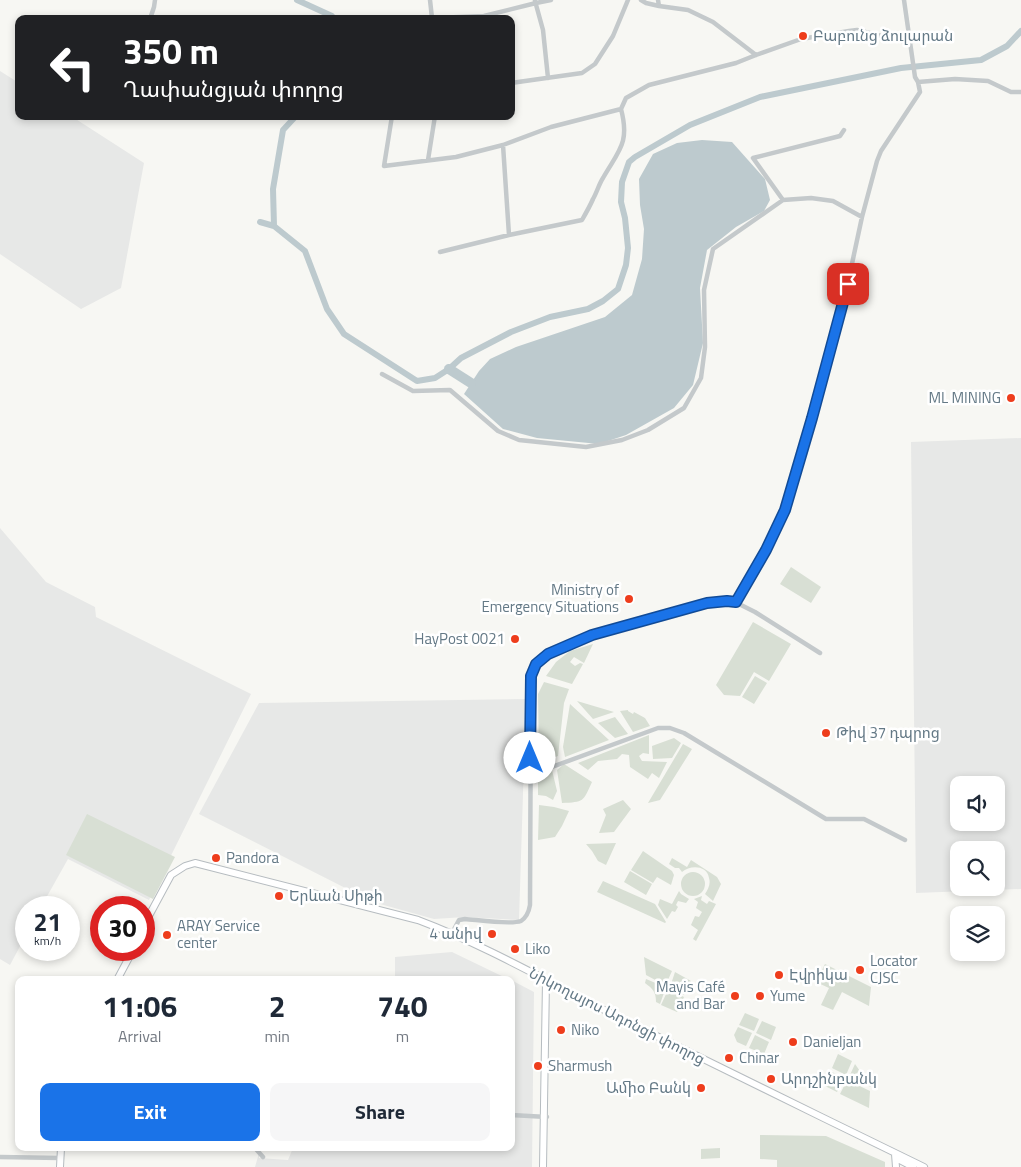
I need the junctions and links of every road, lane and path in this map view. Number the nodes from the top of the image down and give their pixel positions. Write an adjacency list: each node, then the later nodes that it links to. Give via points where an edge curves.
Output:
1 (156, 0): 10 (street)
2 (430, 0): 11 (street)
3 (551, 0): 8 (street)
4 (628, 0): 15 (street, via 613,36 595,64 582,73)
5 (641, 0): 9 (street)
6 (658, 0): 9 (street)
7 (904, 0): 13 (street)
8 (535, 1): 12 (street); 15 (street, via 543,30)
9 (659, 6): 14 (street, via 688,10 713,22)
10 (151, 15)
11 (432, 15)
12 (487, 15)
13 (910, 43): 14 (street, via 857,30 801,40); 17 (street)
14 (756, 55): 19 (street, via 649,85 626,98)
15 (548, 78): 16 (street)
16 (515, 82)
17 (918, 82): 18 (street, via 988,81 1011,92); 26 (street, via 920,92 881,151)
18 (1021, 92)
19 (621, 108): 23 (street, via 551,127); 27 (street, via 622,146 582,220)
20 (391, 120): 24 (street, via 384,166)
21 (434, 120): 24 (street)
22 (844, 130): 25 (street, via 840,136 753,158)
23 (503, 145): 24 (street, via 456,157); 27 (street)
24 (428, 160)
25 (783, 200): 26 (street, via 811,198 833,202); 29 (street, via 713,249 704,290 705,347 701,378 684,408 648,430 622,440 586,447 520,440 498,432 450,390 413,391)
26 (862, 217): 30 (street, via 842,310 785,510)
27 (509, 235): 28 (street)
28 (440, 252)
29 (382, 374)
30 (736, 602): 31 (street); 32 (street, via 707,603 592,635 548,654 536,664 531,676)
31 (820, 653)
32 (530, 775): 33 (street, via 658,728 670,728 684,733 826,819 864,819); 37 (street, via 528,914 514,923 459,920)
33 (905, 840)
34 (186, 867): 35 (street, via 171,875); 36 (street, via 173,879); 37 (street, Նիկողայոս Ադոնցի փողոց, via 198,866 264,882 416,922)
35 (155, 905)
36 (155, 911)
37 (451, 935): 40 (street, Նիկողայոս Ադոնցի փողոց)
38 (125, 961): 39 (street)
39 (117, 976)
40 (548, 983): 42 (street); 48 (street, Նիկողայոս Ադոնցի փողոց)
41 (515, 1115): 42 (street)
42 (545, 1116): 50 (street); 51 (street)
43 (59, 1151): 47 (street)
44 (258, 1151): 46 (street)
45 (0, 1157): 47 (street)
46 (263, 1157)
47 (59, 1158): 49 (street)
48 (899, 1159): 52 (street); 53 (street, Նիկողայոս Ադոնցի փողոց); 54 (street, Նիկողայոս Ադոնցի փողոց)
49 (58, 1167)
50 (543, 1167)
51 (547, 1167)
52 (896, 1167)
53 (913, 1167)
54 (924, 1167)

